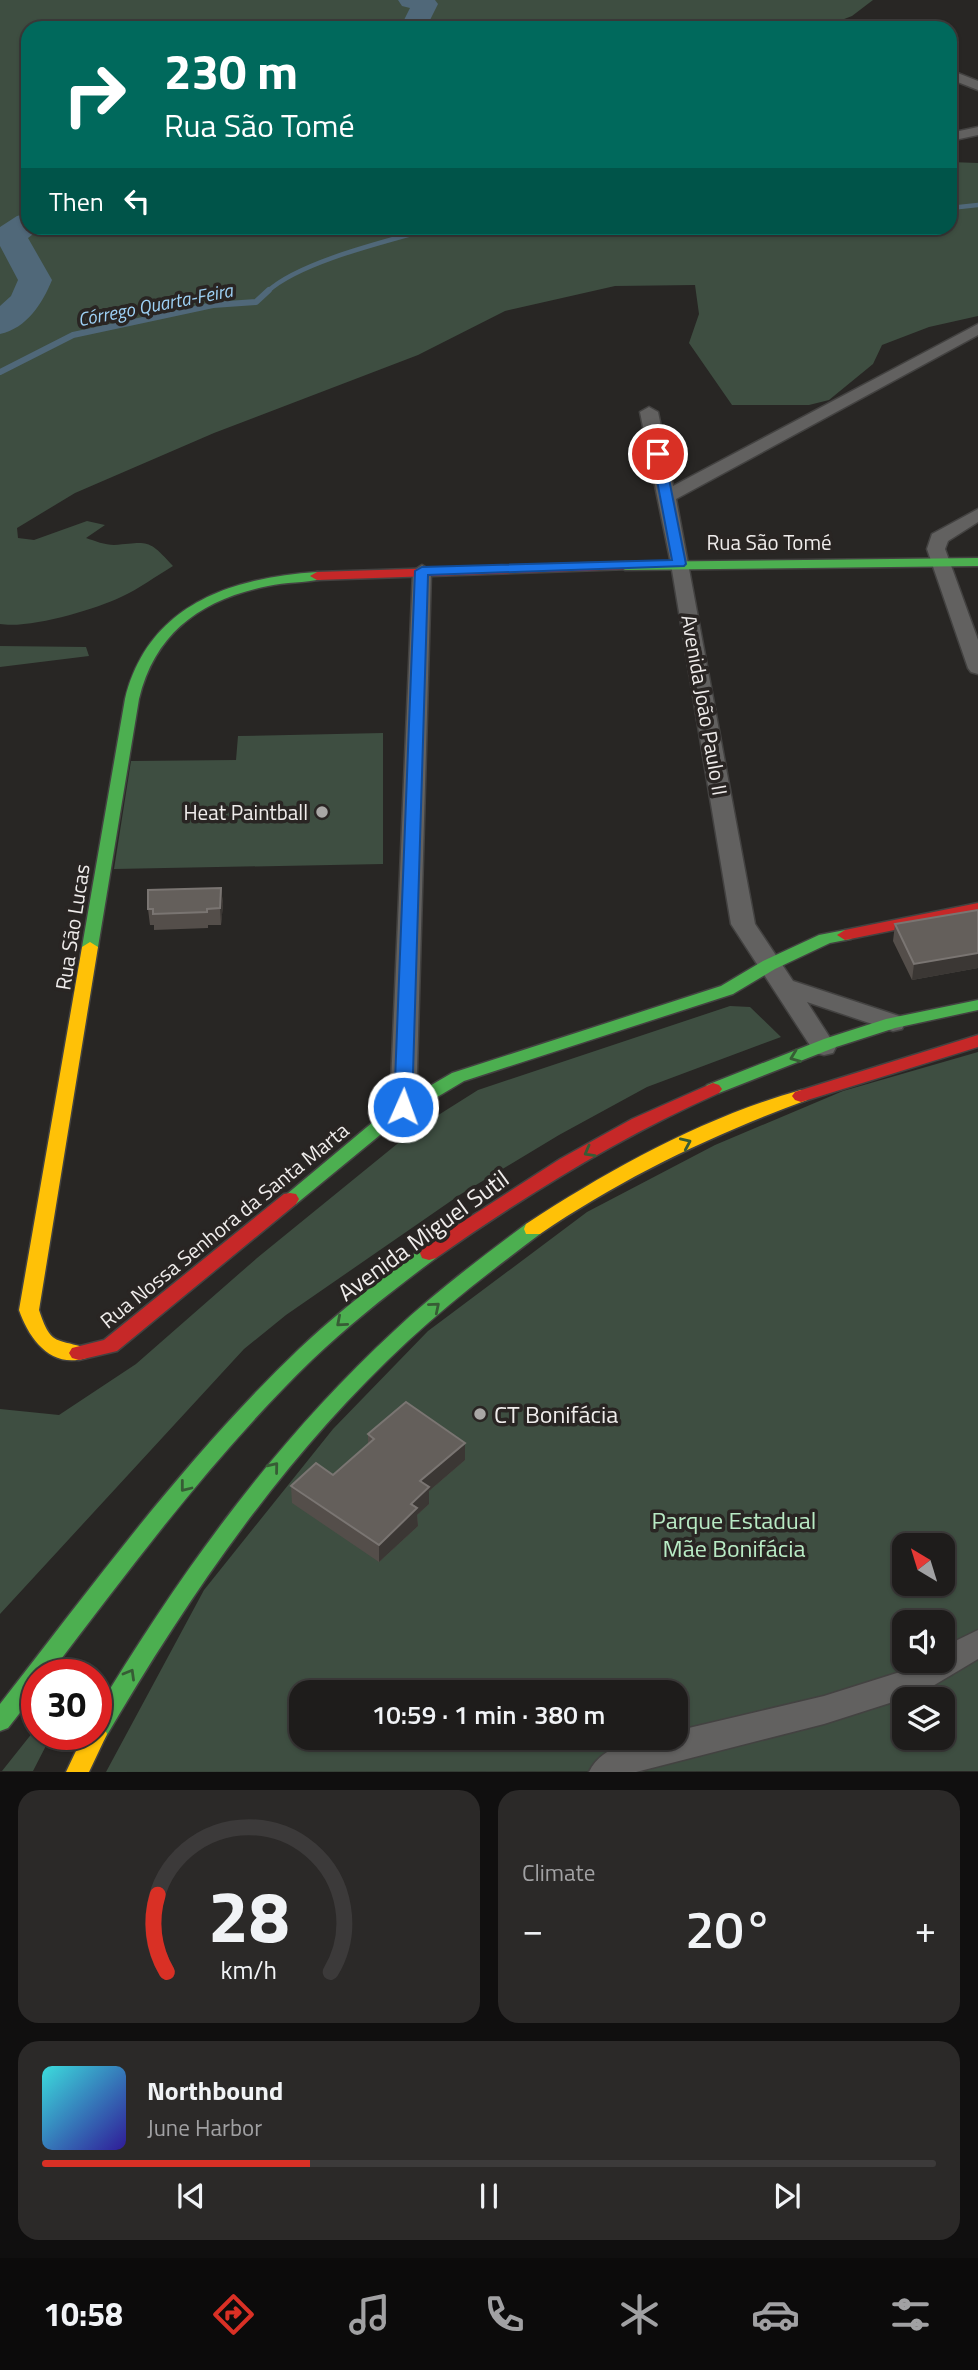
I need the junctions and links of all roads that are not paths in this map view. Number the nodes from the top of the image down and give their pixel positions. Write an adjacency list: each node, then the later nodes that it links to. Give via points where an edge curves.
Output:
1 (957, 77): 2 (street)
2 (978, 86)
3 (978, 131): 4 (street)
4 (957, 136)
5 (978, 329): 7 (street)
6 (649, 412): 7 (street, Avenida João Paulo II)
7 (667, 496): 11 (street, Avenida João Paulo II)
8 (978, 514): 9 (street, via 939,538 936,549)
9 (941, 562): 10 (main road, Rua São Tomé); 11 (main road, Rua São Tomé); 14 (street)
10 (978, 562)
11 (680, 564): 12 (main road, Rua São Tomé); 16 (street, Avenida João Paulo II, via 743,924)
12 (422, 571): 13 (main road, Rua São Tomé, via 290,577); 22 (street)
13 (228, 593): 23 (main road, Rua São Lucas, via 188,613 162,635 143,663 132,699)
14 (978, 668)
15 (978, 908): 16 (main road, Rua Nossa Senhora da Santa Marta, via 825,939)
16 (769, 965): 17 (street, Avenida João Paulo II); 22 (main road, Rua Nossa Senhora da Santa Marta, via 727,990 458,1077)
17 (786, 987): 19 (street); 21 (street, Avenida João Paulo II)
18 (978, 1005): 19 (main road, Avenida Miguel Sutil)
19 (893, 1023): 21 (main road, Avenida Miguel Sutil)
20 (978, 1041): 25 (main road, one-way to 20, via 188,1579 277,1463 421,1318 494,1258 569,1204 652,1158 819,1088)
21 (824, 1046): 26 (main road, Avenida Miguel Sutil, one-way to 26, via 725,1084 635,1126 464,1227 379,1289 301,1357 220,1442)
22 (403, 1107): 23 (main road, Rua Nossa Senhora da Santa Marta, via 110,1346 72,1355 55,1351 32,1328)
23 (29, 1310)
24 (978, 1643): 29 (street, via 910,1684 824,1710 635,1755)
25 (112, 1707)
26 (0, 1721)
27 (88, 1750): 28 (main road)
28 (77, 1772)
29 (605, 1772)

